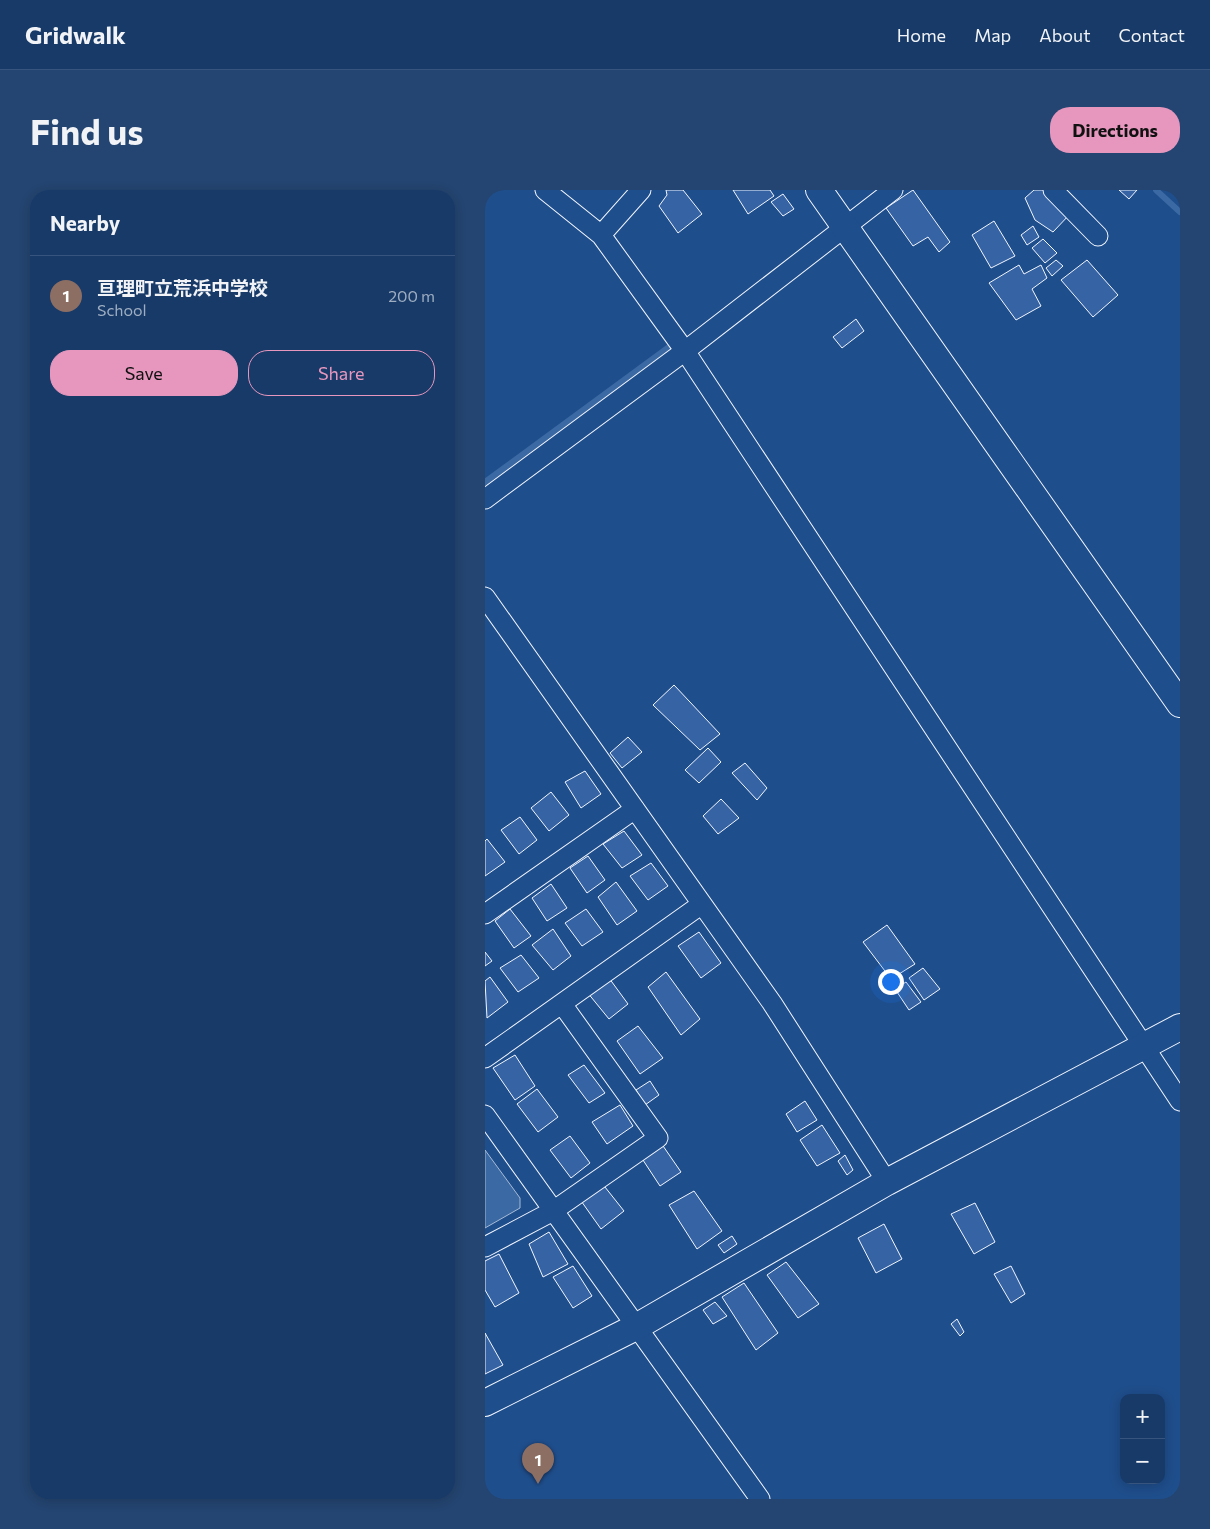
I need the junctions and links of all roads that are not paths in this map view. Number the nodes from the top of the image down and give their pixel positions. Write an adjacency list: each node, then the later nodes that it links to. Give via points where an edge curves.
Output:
1 (545, 190): 7 (street)
2 (641, 190): 7 (street)
3 (819, 190): 6 (street)
4 (893, 190): 6 (street)
5 (1053, 190): 8 (street)
6 (844, 226): 9 (street); 12 (street)
7 (601, 235): 9 (street)
8 (1099, 236)
9 (685, 351): 10 (street); 18 (street)
10 (485, 499)
11 (485, 597): 13 (street)
12 (1180, 704)
13 (635, 809): 14 (street); 15 (street)
14 (702, 904): 16 (street); 22 (street, via 772,1003)
15 (485, 914)
16 (562, 1004): 19 (street); 23 (street, via 658,1138)
17 (1180, 1027): 18 (street)
18 (1144, 1046): 20 (street); 22 (street)
19 (485, 1058)
20 (1180, 1101)
21 (485, 1115): 23 (street)
22 (887, 1182): 25 (street)
23 (553, 1211): 24 (street); 25 (street)
24 (485, 1247)
25 (636, 1327): 26 (street); 27 (street)
26 (485, 1403)
27 (760, 1499)

